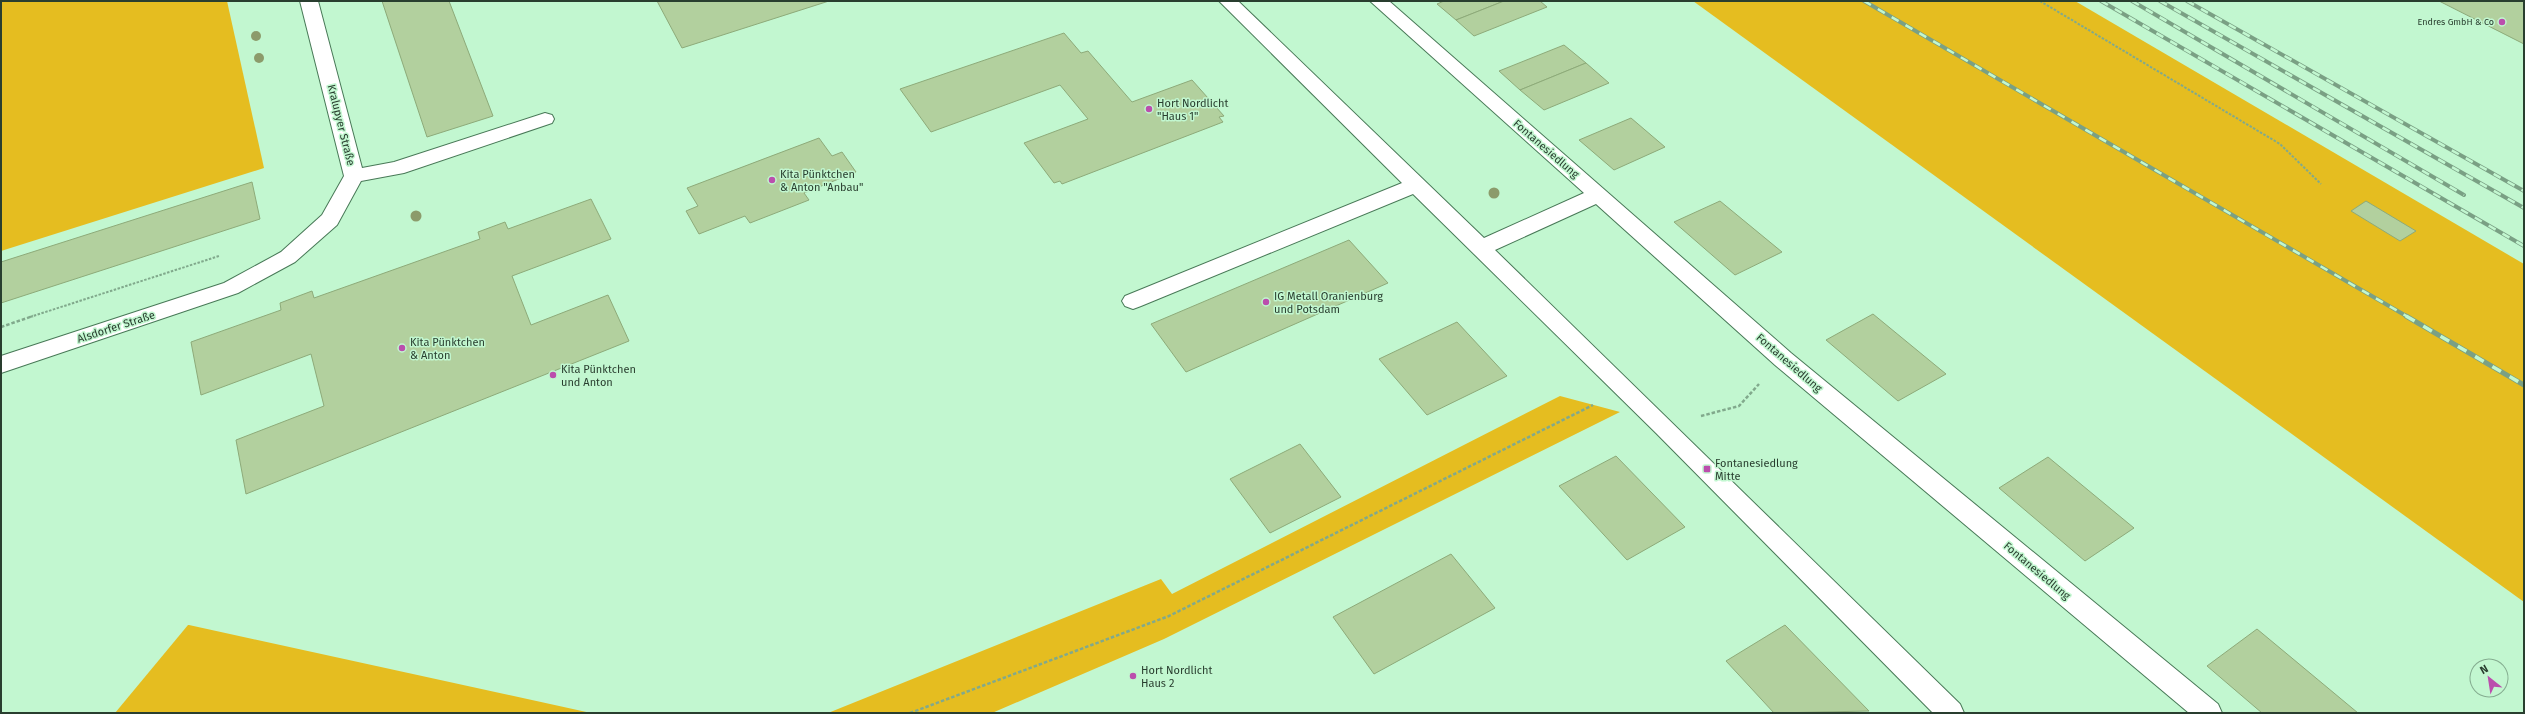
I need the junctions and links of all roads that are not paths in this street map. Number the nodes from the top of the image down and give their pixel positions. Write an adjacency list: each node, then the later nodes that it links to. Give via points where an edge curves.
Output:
1 (309, 1): 5 (street, Kralupyer Straße)
2 (1228, 1): 6 (street)
3 (1379, 1): 7 (street, Fontanesiedlung)
4 (545, 119): 5 (street, via 397,168)
5 (354, 176): 9 (street, Kralupyer Straße, via 330,220 288,257)
6 (1416, 185): 8 (street); 10 (street)
7 (1598, 195): 8 (street); 13 (street, Fontanesiedlung, via 1783,359)
8 (1481, 248): 12 (street)
9 (231, 288): 11 (street, Alsdorfer Straße)
10 (1133, 301)
11 (1, 365)
12 (1951, 713)
13 (2209, 713)

